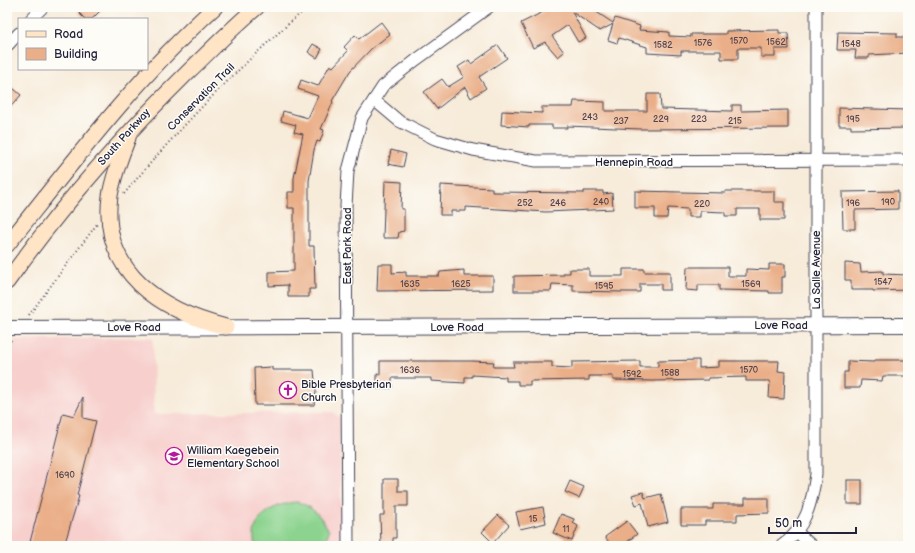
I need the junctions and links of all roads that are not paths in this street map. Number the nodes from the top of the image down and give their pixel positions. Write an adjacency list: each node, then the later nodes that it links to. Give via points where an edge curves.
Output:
1 (43, 7): 6 (street)
2 (215, 7): 11 (main road, South Parkway, via 150,72 55,182)
3 (257, 7): 8 (main road, South Parkway)
4 (489, 7): 7 (street, East Park Road, via 410,64 383,86)
5 (816, 7): 10 (street, La Salle Avenue)
6 (32, 18)
7 (374, 100): 10 (street, Hennepin Road, via 399,120 435,139 506,157 580,162); 18 (street, East Park Road, via 362,118 348,171)
8 (132, 128): 14 (main road, South Parkway, via 75,193); 17 (main road, via 110,196 112,231 117,248 132,274 147,291 184,314)
9 (908, 160): 10 (street, Hennepin Road)
10 (816, 161): 15 (street, La Salle Avenue)
11 (35, 209): 12 (main road); 13 (main road, South Parkway)
12 (7, 236)
13 (7, 245)
14 (7, 282)
15 (816, 325): 16 (street, Love Road); 18 (street, Love Road); 20 (street, La Salle Avenue, via 816,474 813,501)
16 (908, 325)
17 (226, 327): 18 (street, Love Road); 19 (street, Love Road)
18 (347, 327): 21 (street, East Park Road)
19 (9, 334)
20 (796, 532): 22 (street, La Salle Avenue); 23 (street)
21 (348, 546)
22 (781, 546)
23 (812, 546)

